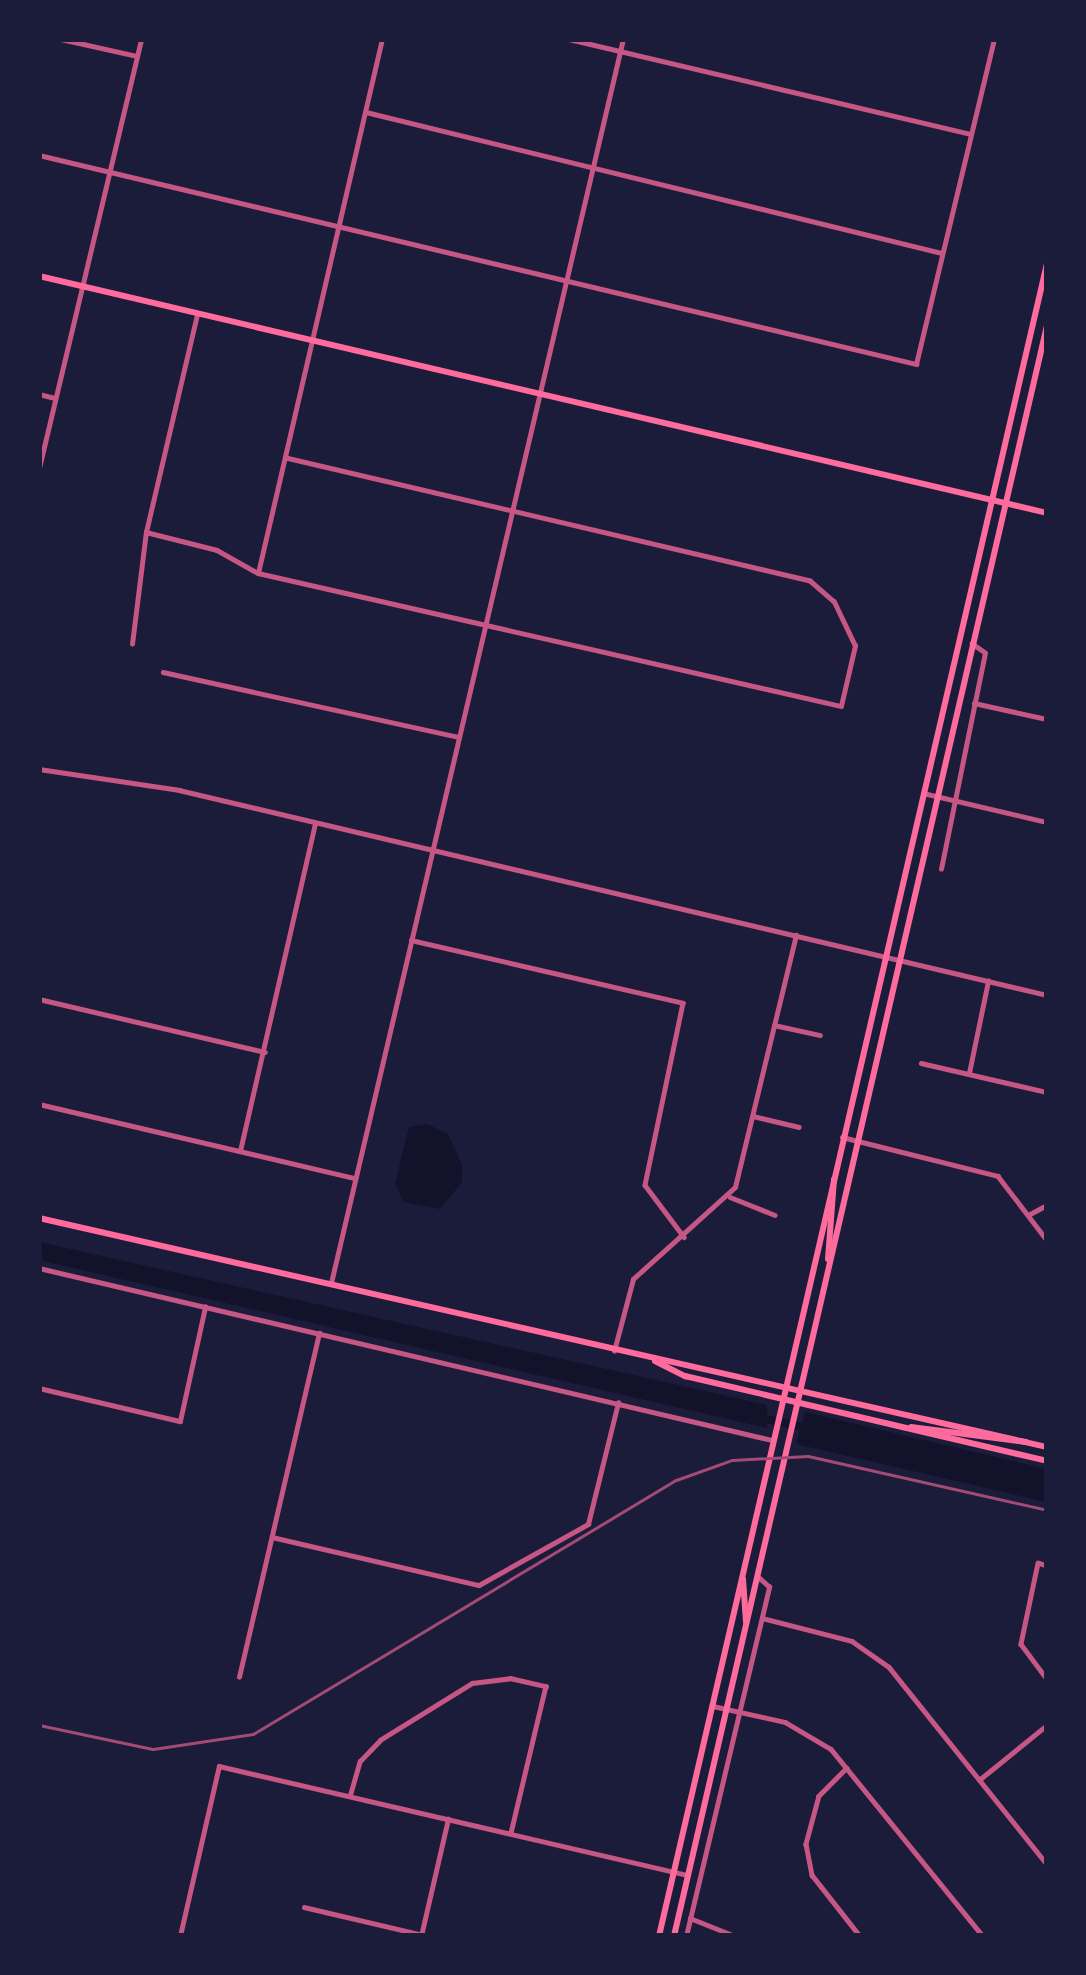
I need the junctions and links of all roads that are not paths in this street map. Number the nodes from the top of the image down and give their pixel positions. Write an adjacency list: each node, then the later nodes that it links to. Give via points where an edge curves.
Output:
1 (61, 39): 8 (street)
2 (141, 39): 8 (street)
3 (382, 39): 9 (street)
4 (569, 39): 7 (street)
5 (623, 39): 7 (street)
6 (994, 39): 10 (street)
7 (620, 51): 10 (street); 13 (street)
8 (137, 56): 12 (street)
9 (366, 112): 13 (street); 14 (street)
10 (971, 134): 15 (street)
11 (39, 155): 12 (street)
12 (110, 171): 14 (street); 19 (street)
13 (592, 171): 15 (street); 18 (street)
14 (338, 226): 18 (street); 22 (street)
15 (942, 254): 18 (street, via 916,364)
16 (1046, 268): 28 (main road)
17 (39, 276): 19 (main road)
18 (566, 282): 24 (street)
19 (83, 286): 20 (main road); 25 (street)
20 (197, 314): 22 (main road); 32 (street)
21 (1047, 326): 29 (main road)
22 (312, 341): 24 (main road); 26 (street)
23 (39, 394): 25 (street)
24 (539, 395): 28 (main road); 30 (street)
25 (56, 398): 27 (street)
26 (286, 458): 30 (street); 33 (street)
27 (39, 467)
28 (991, 500): 29 (main road); 42 (main road)
29 (1005, 503): 31 (main road); 36 (main road)
30 (512, 513): 34 (street); 34 (street, via 810,581 834,602 855,646 841,706)
31 (1047, 513)
32 (146, 532): 33 (street, via 217,550); 35 (street)
33 (258, 573): 34 (street)
34 (484, 628): 40 (street)
35 (132, 644)
36 (973, 644): 38 (street, via 985,651); 43 (main road)
37 (164, 671): 40 (street)
38 (974, 703): 39 (street); 44 (street)
39 (1047, 719)
40 (459, 737): 47 (street)
41 (39, 769): 46 (street)
42 (923, 793): 43 (street); 51 (main road)
43 (937, 796): 44 (street); 52 (main road)
44 (951, 800): 45 (street); 48 (street)
45 (1047, 822)
46 (315, 823): 47 (street); 58 (street)
47 (432, 850): 49 (street); 50 (street)
48 (941, 869)
49 (796, 935): 51 (street); 56 (street)
50 (411, 940): 69 (street); 75 (street, via 683,1003 645,1185)
51 (884, 957): 52 (street); 65 (main road)
52 (898, 960): 53 (street); 66 (main road)
53 (988, 981): 54 (street); 60 (street)
54 (1047, 995)
55 (39, 999): 58 (street)
56 (774, 1025): 57 (street); 63 (street)
57 (820, 1036)
58 (265, 1052): 67 (street)
59 (921, 1063): 60 (street)
60 (970, 1073): 61 (street)
61 (1047, 1092)
62 (39, 1104): 67 (street)
63 (753, 1116): 64 (street); 70 (street)
64 (799, 1127)
65 (842, 1137): 66 (street); 68 (main road)
66 (857, 1140): 72 (street, via 980,1168 1013,1187); 77 (main road)
67 (240, 1151): 69 (street)
68 (833, 1170): 77 (main road); 84 (main road)
69 (356, 1178): 79 (street)
70 (730, 1197): 73 (street); 75 (street)
71 (1047, 1205): 72 (street)
72 (1030, 1214): 76 (street)
73 (776, 1215)
74 (39, 1218): 79 (main road)
75 (684, 1237): 82 (street, via 632,1279)
76 (1047, 1240)
77 (829, 1260): 86 (main road)
78 (39, 1268): 80 (street)
79 (330, 1285): 82 (main road)
80 (205, 1307): 81 (street); 85 (street, via 180,1421)
81 (319, 1333): 88 (street); 96 (street)
82 (614, 1351): 83 (main road)
83 (655, 1361): 84 (main road); 87 (main road, via 662,1370)
84 (784, 1386): 86 (main road); 87 (main road)
85 (39, 1388)
86 (798, 1389): 89 (main road); 92 (main road)
87 (781, 1399): 89 (main road); 91 (main road)
88 (618, 1403): 91 (street); 96 (street, via 588,1524 479,1585)
89 (795, 1403): 90 (main road); 95 (main road)
90 (895, 1426): 92 (main road); 94 (main road)
91 (772, 1439): 95 (main road); 99 (main road)
92 (1026, 1442): 93 (main road)
93 (1047, 1447)
94 (1047, 1461)
95 (782, 1462): 98 (main road)
96 (272, 1537): 102 (street)
97 (1047, 1566): 103 (street, via 1038,1564 1021,1645)
98 (759, 1577): 100 (street, via 769,1587); 101 (main road)
99 (743, 1579): 101 (main road); 104 (main road)
100 (762, 1618): 106 (street); 109 (street, via 871,1652)
101 (747, 1625): 105 (main road)
102 (239, 1677)
103 (1047, 1679)
104 (713, 1706): 105 (street); 114 (main road)
105 (727, 1708): 106 (street); 115 (main road)
106 (740, 1712): 108 (street, via 803,1730); 117 (street)
107 (1047, 1725): 109 (street)
108 (847, 1768): 124 (street, via 819,1796 806,1844 812,1875); 125 (street)
109 (980, 1780): 113 (street)
110 (350, 1796): 111 (street); 112 (street, via 369,1749 462,1688 499,1677 546,1687); 119 (street, via 219,1766)
111 (448, 1819): 112 (street); 118 (street)
112 (512, 1833): 114 (street)
113 (1047, 1864)
114 (674, 1872): 115 (street); 120 (main road)
115 (688, 1875): 121 (main road)
116 (304, 1907): 118 (street)
117 (690, 1918): 122 (street); 123 (street)
118 (424, 1935)
119 (180, 1936)
120 (659, 1936)
121 (674, 1936)
122 (686, 1936)
123 (735, 1936)
124 (860, 1936)
125 (983, 1936)

